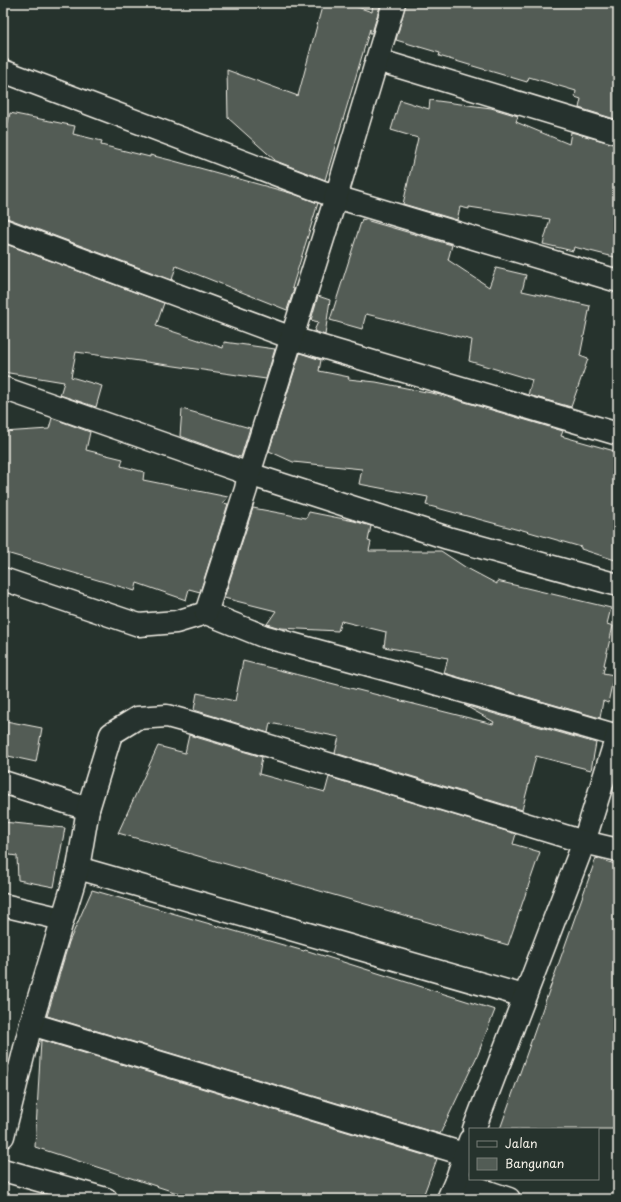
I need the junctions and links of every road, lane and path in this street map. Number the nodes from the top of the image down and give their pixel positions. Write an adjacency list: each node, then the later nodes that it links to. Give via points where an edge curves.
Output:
1 (394, 3): 2 (street)
2 (378, 60): 4 (street); 5 (street)
3 (3, 71): 5 (street)
4 (618, 132)
5 (336, 197): 7 (street); 8 (street)
6 (3, 230): 8 (street)
7 (618, 281)
8 (292, 338): 10 (street); 11 (street)
9 (3, 388): 11 (street)
10 (618, 434)
11 (249, 474): 13 (street, via 448,538); 14 (street)
12 (3, 579): 14 (street, via 139,625 176,622)
13 (618, 585)
14 (206, 613): 15 (street, via 263,636)
15 (618, 735): 18 (street)
16 (3, 782): 17 (street)
17 (88, 808): 18 (street, via 111,734 137,718 167,716); 20 (street)
18 (584, 842): 19 (street); 23 (street)
19 (618, 850)
20 (78, 868): 22 (street); 23 (street)
21 (3, 905): 22 (street)
22 (62, 919): 24 (street)
23 (524, 996): 25 (street)
24 (31, 1024): 26 (street); 27 (street)
25 (474, 1128)
26 (3, 1136)
27 (467, 1147): 29 (street)
28 (3, 1170): 30 (street)
29 (452, 1190): 31 (street)
30 (106, 1199)
31 (509, 1199)

